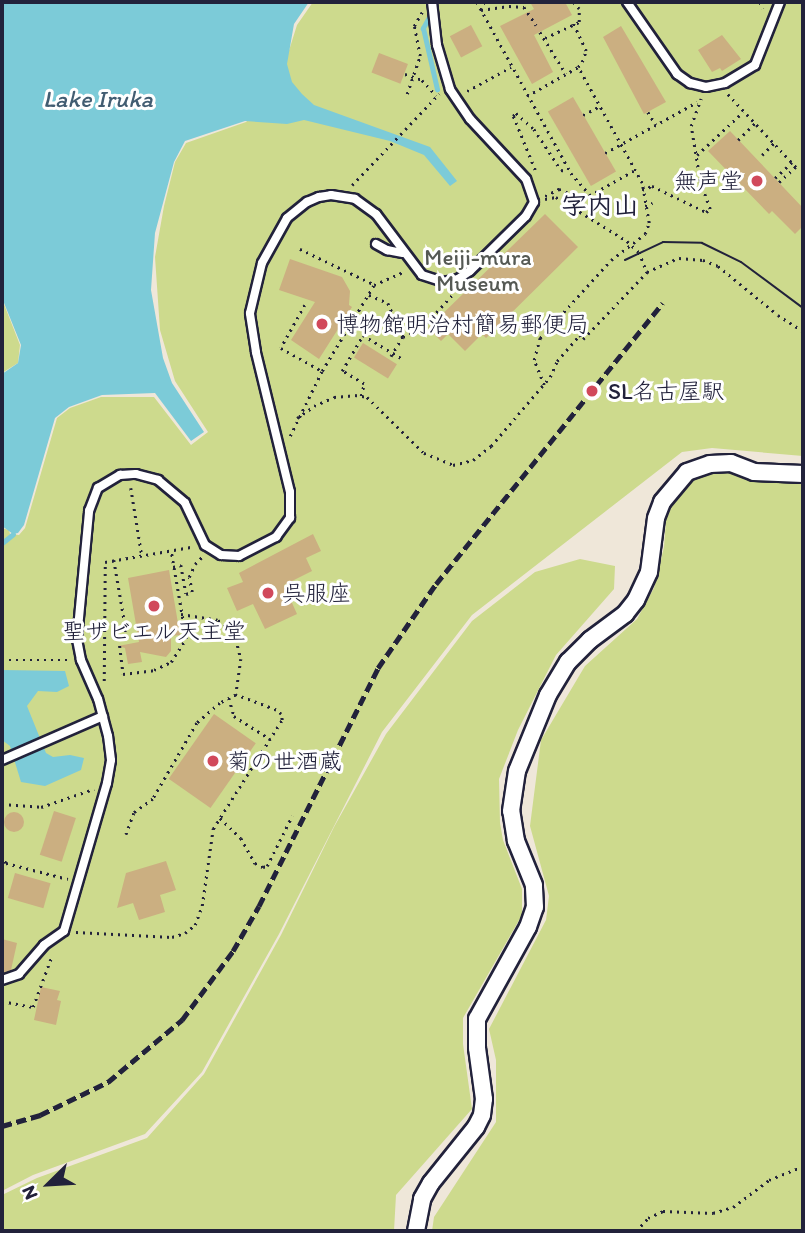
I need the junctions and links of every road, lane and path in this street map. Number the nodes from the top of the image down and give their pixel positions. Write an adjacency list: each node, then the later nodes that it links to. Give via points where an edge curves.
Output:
1 (477, 2): 8 (path)
2 (485, 2): 7 (path)
3 (573, 2): 9 (path, via 581,16)
4 (627, 2): 19 (lane, via 677,74)
5 (780, 2): 18 (lane, via 755,65)
6 (432, 5): 17 (path, via 415,21 420,56); 44 (lane, via 442,68 455,98)
7 (488, 8): 8 (path); 10 (path, via 524,7)
8 (481, 10): 13 (path)
9 (573, 23): 12 (path); 14 (path, via 586,51)
10 (536, 25)
11 (540, 32): 12 (path)
12 (545, 38): 16 (path)
13 (511, 67): 21 (path); 22 (path)
14 (578, 67): 16 (path); 24 (path)
15 (405, 74): 17 (path)
16 (566, 75): 22 (path)
17 (414, 77): 20 (path); 45 (path, via 438,94)
18 (720, 85): 19 (lane); 26 (path)
19 (706, 87): 23 (path)
20 (407, 94)
21 (462, 94)
22 (527, 96): 31 (path)
23 (700, 100): 29 (path); 36 (path, via 691,126)
24 (600, 106): 27 (path); 34 (path)
25 (648, 111): 29 (path)
26 (744, 111): 28 (path); 36 (path)
27 (583, 115)
28 (755, 123): 32 (path); 33 (path)
29 (656, 125): 34 (path)
30 (554, 131): 31 (path)
31 (549, 134): 41 (path)
32 (738, 140)
33 (774, 143): 37 (path); 38 (path)
34 (621, 144): 35 (path); 40 (path)
35 (605, 153)
36 (697, 155): 46 (path, via 708,211 653,186)
37 (762, 155)
38 (792, 162): 42 (path); 43 (path, via 796,167)
39 (576, 170): 41 (path)
40 (635, 170): 46 (path); 48 (path)
41 (570, 172): 44 (path, via 561,170 534,129 516,113 513,116 537,173); 48 (path)
42 (775, 178)
43 (779, 183)
44 (530, 184): 56 (lane, via 531,209)
45 (351, 186)
46 (642, 190): 51 (path)
47 (550, 193): 48 (path, via 559,189 583,199)
48 (590, 195)
49 (556, 197): 53 (path)
50 (652, 203): 51 (path)
51 (645, 206): 53 (path, via 648,229)
52 (376, 244): 55 (lane)
53 (633, 246): 57 (path); 67 (path, via 611,260 540,338 534,360)
54 (300, 249): 59 (path)
55 (403, 253): 56 (lane, via 432,280 451,281); 81 (lane, via 376,214 355,199 319,197 287,218 262,263 250,313 287,470 289,522 276,537 239,556 227,557 205,545 185,503 165,484 136,474 104,482 93,495 89,512 77,632)
56 (470, 271): 63 (path, via 445,306 422,328)
57 (647, 272): 62 (path, via 679,258 711,263); 67 (path, via 583,339 580,335)
58 (396, 275): 59 (path)
59 (374, 285): 60 (path)
60 (368, 295): 63 (path, via 388,303); 66 (path)
61 (305, 305): 66 (path, via 281,348)
62 (803, 331)
63 (403, 337): 64 (path)
64 (392, 355): 65 (path); 68 (path, via 363,335 342,371 364,384)
65 (403, 359)
66 (322, 371): 69 (path)
67 (544, 385): 68 (path, via 491,446 473,460 453,465 414,446 377,404)
68 (361, 396): 69 (path, via 334,397)
69 (297, 418): 70 (path)
70 (288, 443)
71 (803, 474): 99 (street, via 754,472 731,463 687,472 662,502 649,572 636,600 568,662 548,695 517,771 512,798 512,828 534,885 532,917 477,1019 484,1099 481,1115 426,1191)
72 (131, 486): 75 (path)
73 (192, 547): 74 (path)
74 (171, 551): 75 (path); 78 (path)
75 (142, 556): 76 (path)
76 (114, 561): 79 (path, via 126,630 119,639 123,674 172,662 186,639); 82 (path, via 105,562)
77 (195, 564): 78 (path, via 189,577 192,592 186,594 181,565)
78 (173, 567): 79 (path)
79 (181, 614): 83 (path, via 209,616 232,633 241,659)
80 (2, 660): 81 (path)
81 (80, 660): 85 (lane)
82 (104, 684)
83 (236, 695): 84 (path); 86 (path, via 281,714)
84 (229, 698): 86 (path, via 234,716); 92 (path, via 197,723 153,799 134,813)
85 (103, 716): 87 (lane); 88 (lane, via 111,751)
86 (270, 739): 91 (path)
87 (2, 761)
88 (107, 783): 89 (path, via 41,807); 95 (lane)
89 (2, 804)
90 (292, 816): 91 (path, via 263,867)
91 (219, 818): 95 (path, via 202,906 191,929 172,937)
92 (126, 835)
93 (2, 855): 94 (path, via 6,863)
94 (69, 879)
95 (64, 931): 96 (lane, via 44,945 19,974); 97 (path, via 41,977 33,1007)
96 (2, 980)
97 (2, 1001)
98 (803, 1166): 100 (path, via 769,1180 733,1207 713,1213 663,1211)
99 (416, 1231)
100 (636, 1231)

